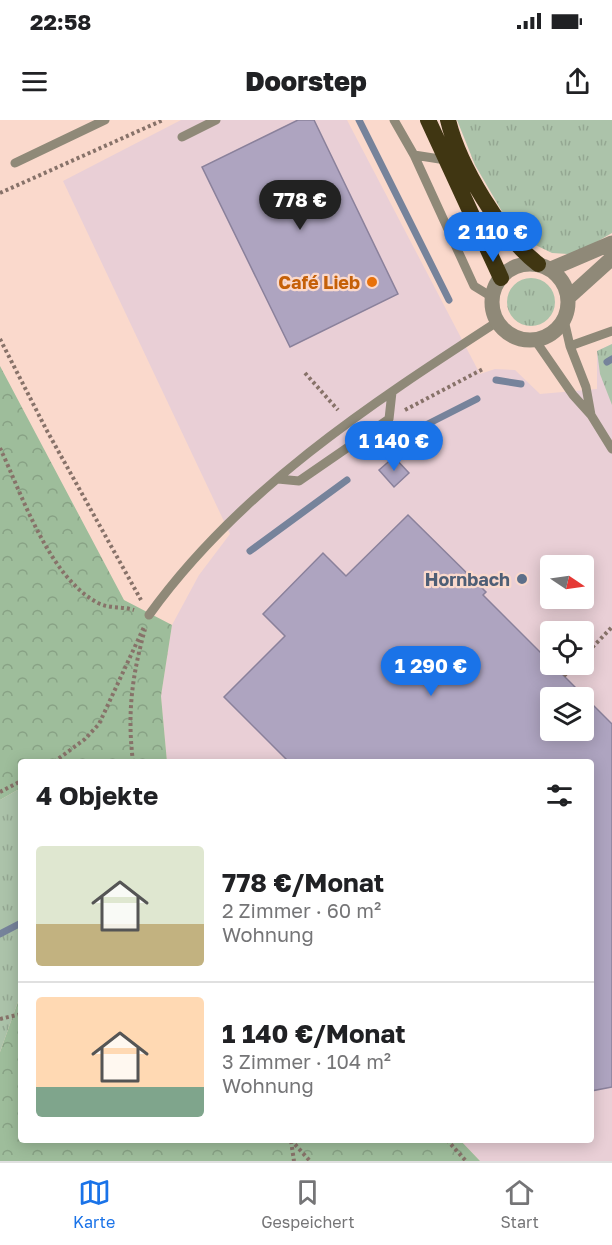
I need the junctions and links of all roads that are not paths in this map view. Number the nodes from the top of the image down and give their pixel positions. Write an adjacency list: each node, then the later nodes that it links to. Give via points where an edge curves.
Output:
1 (216, 120): 6 (lane)
2 (394, 120): 7 (lane)
3 (428, 120): 8 (highway)
4 (448, 120): 12 (highway, via 459,152 512,242)
5 (102, 121): 9 (lane)
6 (182, 137)
7 (414, 155): 8 (lane); 14 (lane, via 474,286)
8 (446, 160): 13 (highway)
9 (15, 163)
10 (612, 243): 12 (street)
11 (612, 258): 15 (street)
12 (545, 267): 13 (street, via 518,266); 15 (street, via 560,277)
13 (501, 278): 14 (street)
14 (492, 297): 17 (street)
15 (569, 297): 16 (street)
16 (564, 320): 19 (street, via 557,330); 20 (lane)
17 (497, 322): 19 (street, via 512,336); 21 (lane)
18 (612, 331): 20 (lane)
19 (535, 340): 22 (lane)
20 (570, 346): 22 (lane, via 586,387)
21 (392, 392): 24 (lane, via 310,450); 24 (lane, via 389,419 299,481)
22 (591, 415): 23 (lane)
23 (612, 449)
24 (278, 478): 25 (lane, via 232,518 177,576)
25 (149, 615)

